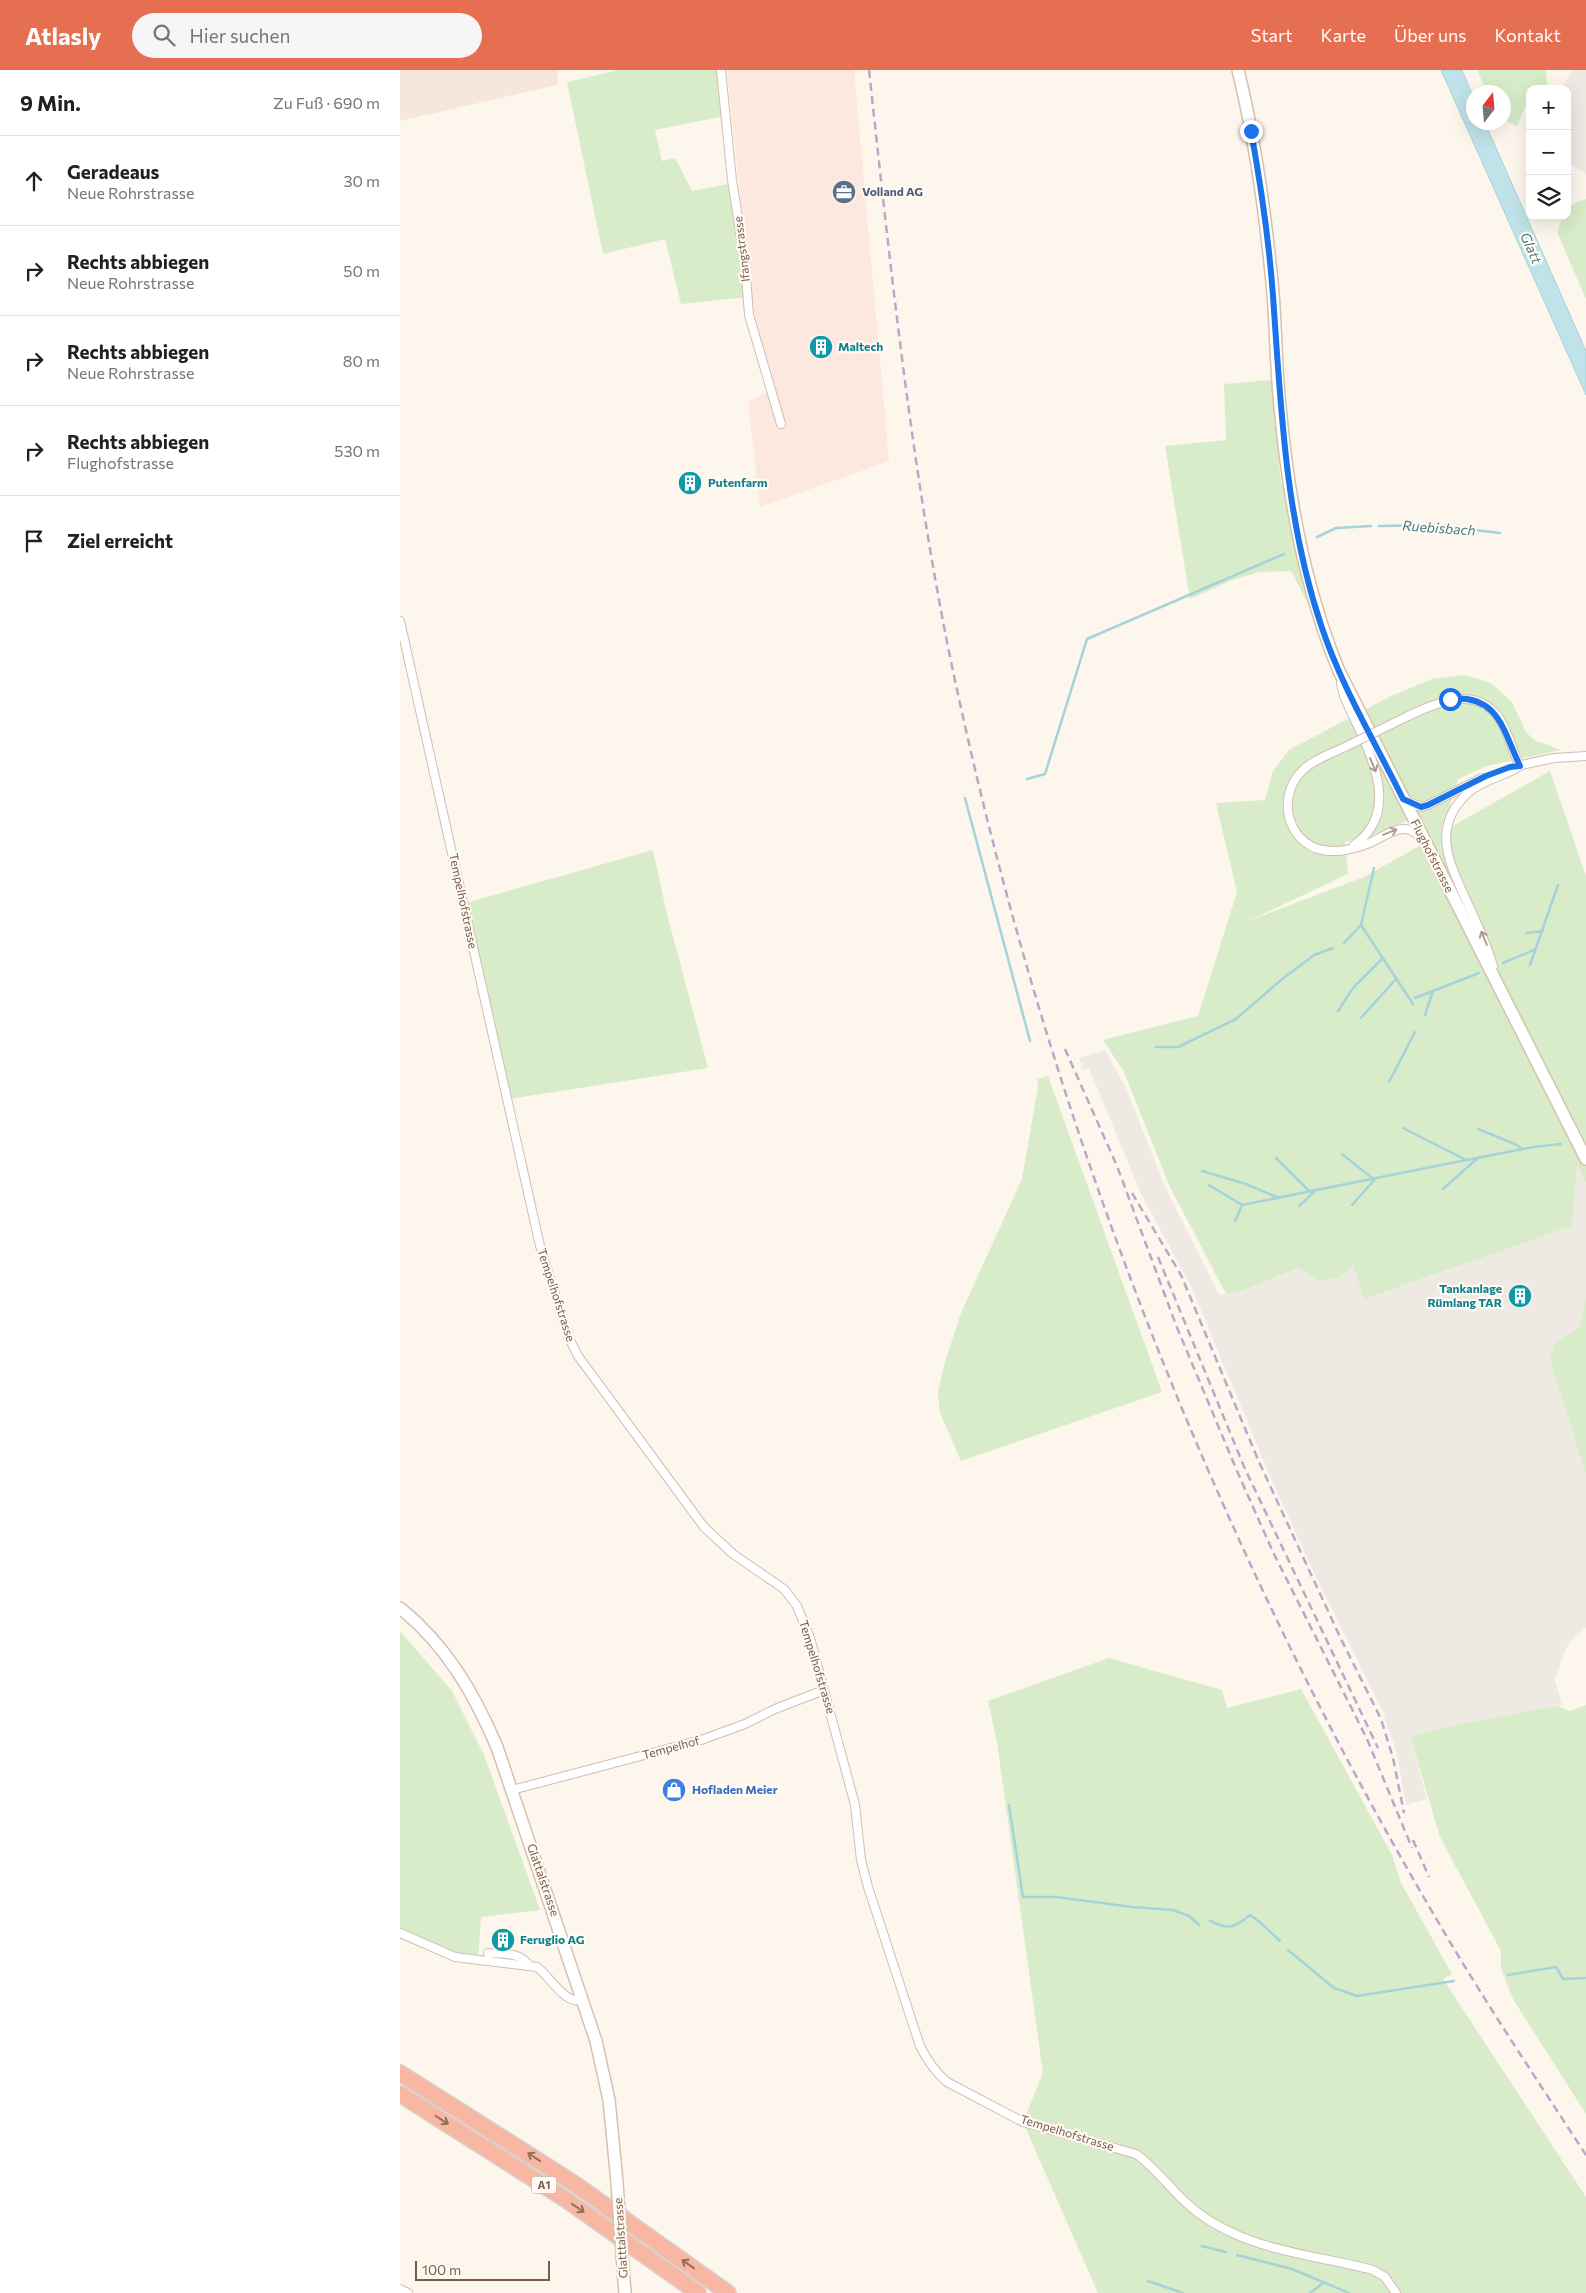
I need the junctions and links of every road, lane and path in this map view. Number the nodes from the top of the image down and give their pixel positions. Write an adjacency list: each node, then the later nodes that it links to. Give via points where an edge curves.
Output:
1 (721, 70): 3 (street, Ifangstrasse, via 749,315)
2 (1238, 70): 5 (main road, Flughofstrasse, via 1255,150 1267,232 1290,497 1318,615)
3 (781, 424)
4 (400, 621): 14 (street, Tempelhofstrasse, via 540,1246 568,1336 578,1356 704,1527 733,1554 784,1589 797,1606)
5 (1338, 671): 8 (main road, Flughofstrasse); 10 (street, one-way to 10, via 1344,696 1378,777 1381,799 1372,828)
6 (1586, 756): 7 (street, via 1554,758)
7 (1520, 766): 8 (street, via 1486,776 1421,807); 10 (street, bridge, via 1501,721 1493,711 1482,703 1463,699 1450,699 1408,716 1317,760 1303,770 1290,788 1287,808 1293,828 1310,845 1330,851); 11 (street, one-way to 7, via 1486,943 1451,867 1445,835 1450,816 1471,790)
8 (1403, 799): 9 (main road, Flughofstrasse)
9 (1427, 844): 10 (street, one-way to 9, via 1405,828 1415,832); 11 (main road, Flughofstrasse)
10 (1351, 848)
11 (1498, 984): 12 (main road, Flughofstrasse)
12 (1586, 1159)
13 (400, 1608): 15 (main road, Glattalstrasse, via 444,1652 467,1685 488,1726)
14 (824, 1690): 15 (street, Tempelhof, via 701,1740); 28 (street, Tempelhofstrasse, via 855,1805 861,1860 868,1887 920,2046 937,2073 960,2089 1023,2122 1136,2154 1195,2210 1226,2230 1286,2251 1373,2270 1385,2277)
15 (512, 1790): 19 (main road, Glattalstrasse)
16 (400, 1934): 18 (street, via 455,1957)
17 (488, 1953): 18 (street, via 518,1955)
18 (528, 1964): 19 (street, via 545,1973 565,1995 575,2001)
19 (582, 2000): 22 (main road, Glattalstrasse, via 607,2088)
20 (400, 2073): 27 (highway, A1, one-way to 20, via 567,2179)
21 (400, 2094): 26 (highway, A1, one-way to 26, via 548,2188)
22 (617, 2182): 25 (main road, Glatttalstrasse, bridge)
23 (400, 2289): 24 (street)
24 (408, 2293)
25 (625, 2293)
26 (698, 2293)
27 (728, 2293)
28 (1396, 2293)

